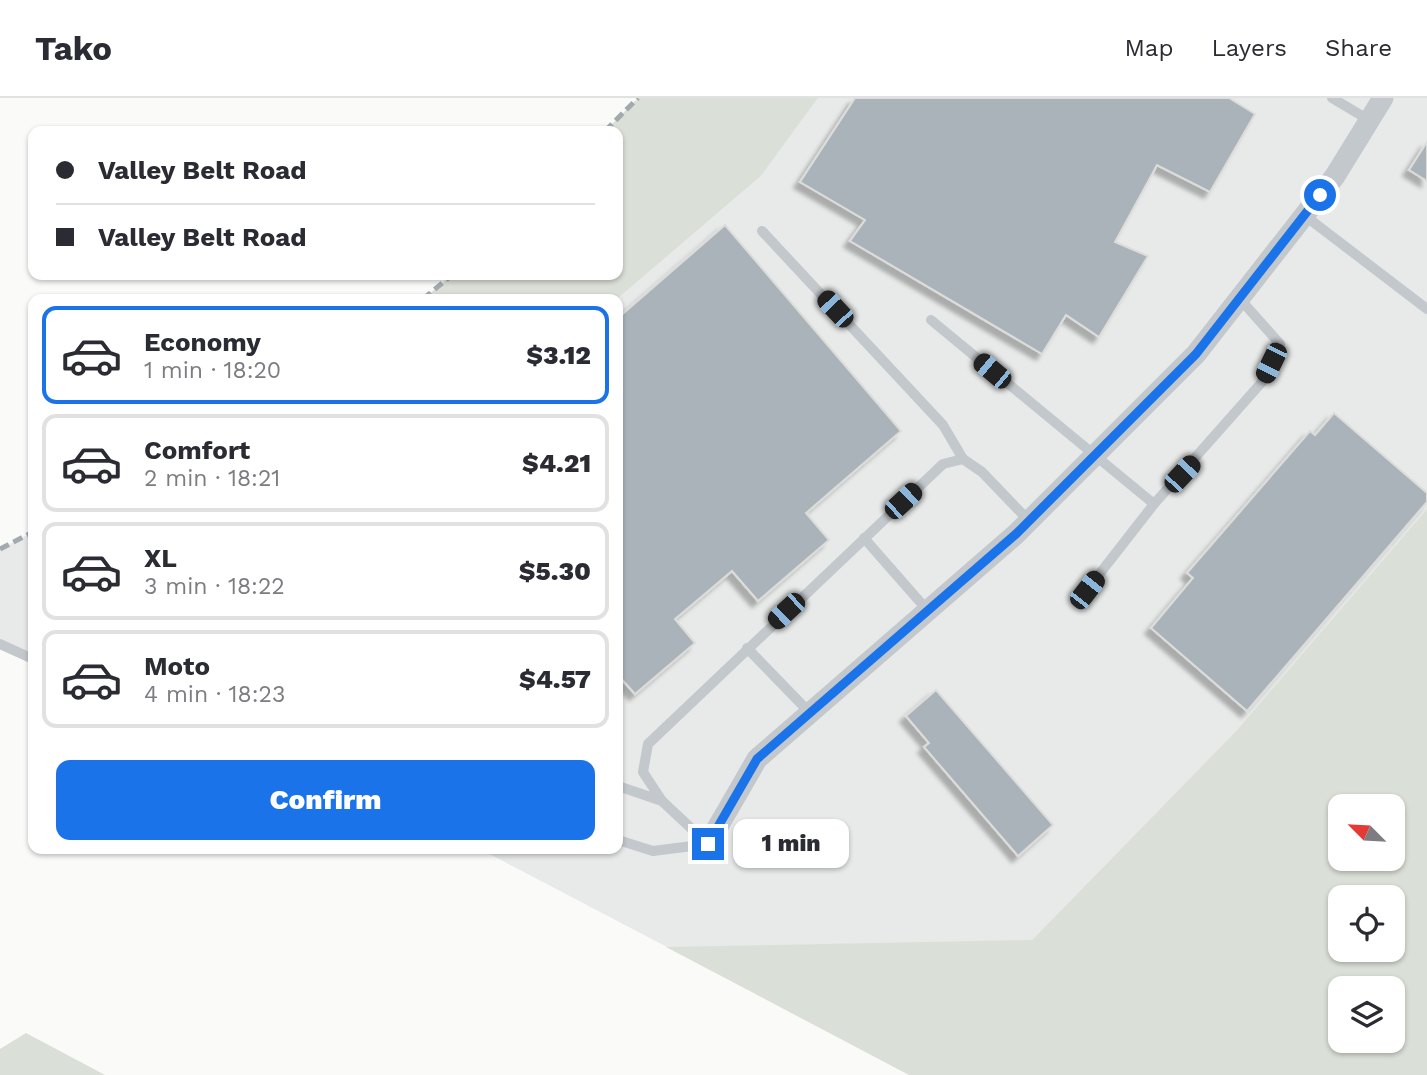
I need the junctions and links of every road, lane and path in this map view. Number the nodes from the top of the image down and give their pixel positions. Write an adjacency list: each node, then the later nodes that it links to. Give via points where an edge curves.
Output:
1 (1332, 98): 3 (lane)
2 (1383, 98): 3 (street)
3 (1370, 120): 4 (street)
4 (1304, 215): 6 (street); 7 (lane)
5 (762, 231): 10 (lane, via 943,425)
6 (1239, 298): 9 (street, via 1196,354); 11 (lane, via 1280,344 1262,382)
7 (1427, 309)
8 (931, 320): 9 (lane)
9 (1094, 456): 11 (lane); 12 (street)
10 (963, 459): 12 (lane, via 982,472); 13 (lane, via 943,464)
11 (1154, 504): 14 (lane)
12 (1029, 521): 15 (street)
13 (864, 538): 15 (lane); 17 (lane)
14 (1087, 590)
15 (928, 611): 19 (street)
16 (0, 645): 18 (lane)
17 (747, 648): 19 (lane); 21 (lane, via 648,744 643,772)
18 (28, 657)
19 (810, 713): 23 (street, via 757,759)
20 (623, 788): 21 (lane)
21 (662, 801): 23 (lane)
22 (623, 842): 23 (lane, via 653,851)
23 (708, 844)

